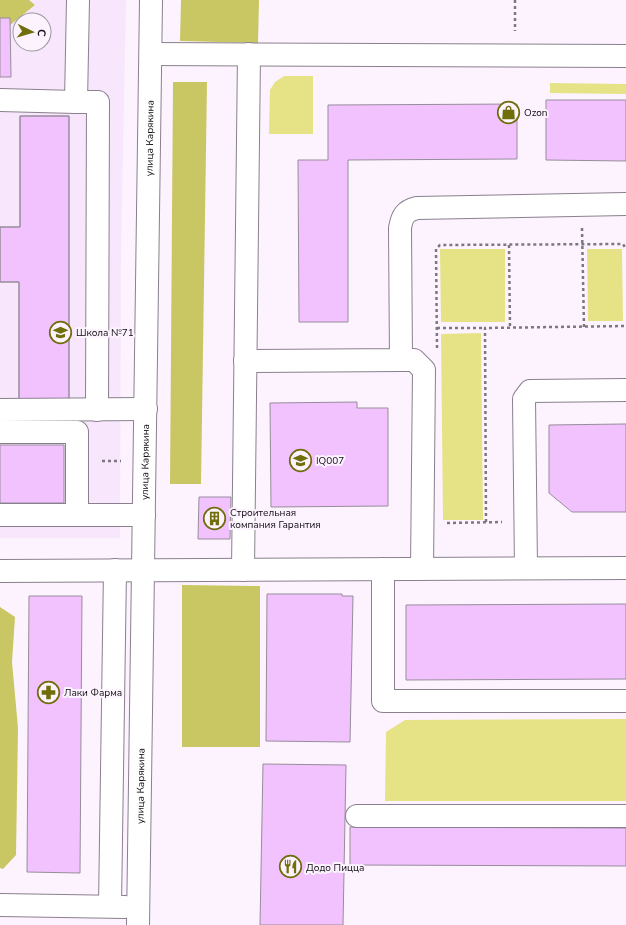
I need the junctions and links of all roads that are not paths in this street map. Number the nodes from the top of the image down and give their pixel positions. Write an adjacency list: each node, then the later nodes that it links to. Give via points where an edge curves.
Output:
1 (78, 0): 7 (street)
2 (152, 0): 3 (street, улица Карякина)
3 (151, 54): 4 (street); 12 (street, улица Карякина)
4 (249, 54): 5 (street); 10 (street)
5 (626, 56)
6 (0, 100): 7 (street)
7 (76, 102): 14 (street, via 98,102)
8 (626, 204): 9 (street, via 409,210 402,217 400,228)
9 (401, 360): 10 (street); 22 (street, via 414,360 424,370)
10 (245, 361): 25 (street)
11 (626, 390): 19 (street, via 530,391 524,399)
12 (146, 409): 14 (street); 18 (street, улица Карякина)
13 (0, 410): 14 (street)
14 (97, 410)
15 (0, 432): 17 (street, via 77,432)
16 (0, 515): 17 (street)
17 (76, 515): 18 (street)
18 (144, 515): 24 (street, улица Карякина)
19 (526, 568): 20 (street); 22 (street)
20 (626, 568)
21 (383, 569): 22 (street); 25 (street); 27 (street, via 383,701)
22 (422, 569)
23 (116, 570): 24 (street); 26 (street); 31 (street)
24 (143, 570): 25 (street); 32 (street, улица Карякина)
25 (243, 570)
26 (0, 571)
27 (626, 701)
28 (357, 816): 29 (street)
29 (626, 816)
30 (0, 905): 31 (street)
31 (110, 906): 32 (street)
32 (138, 916)

